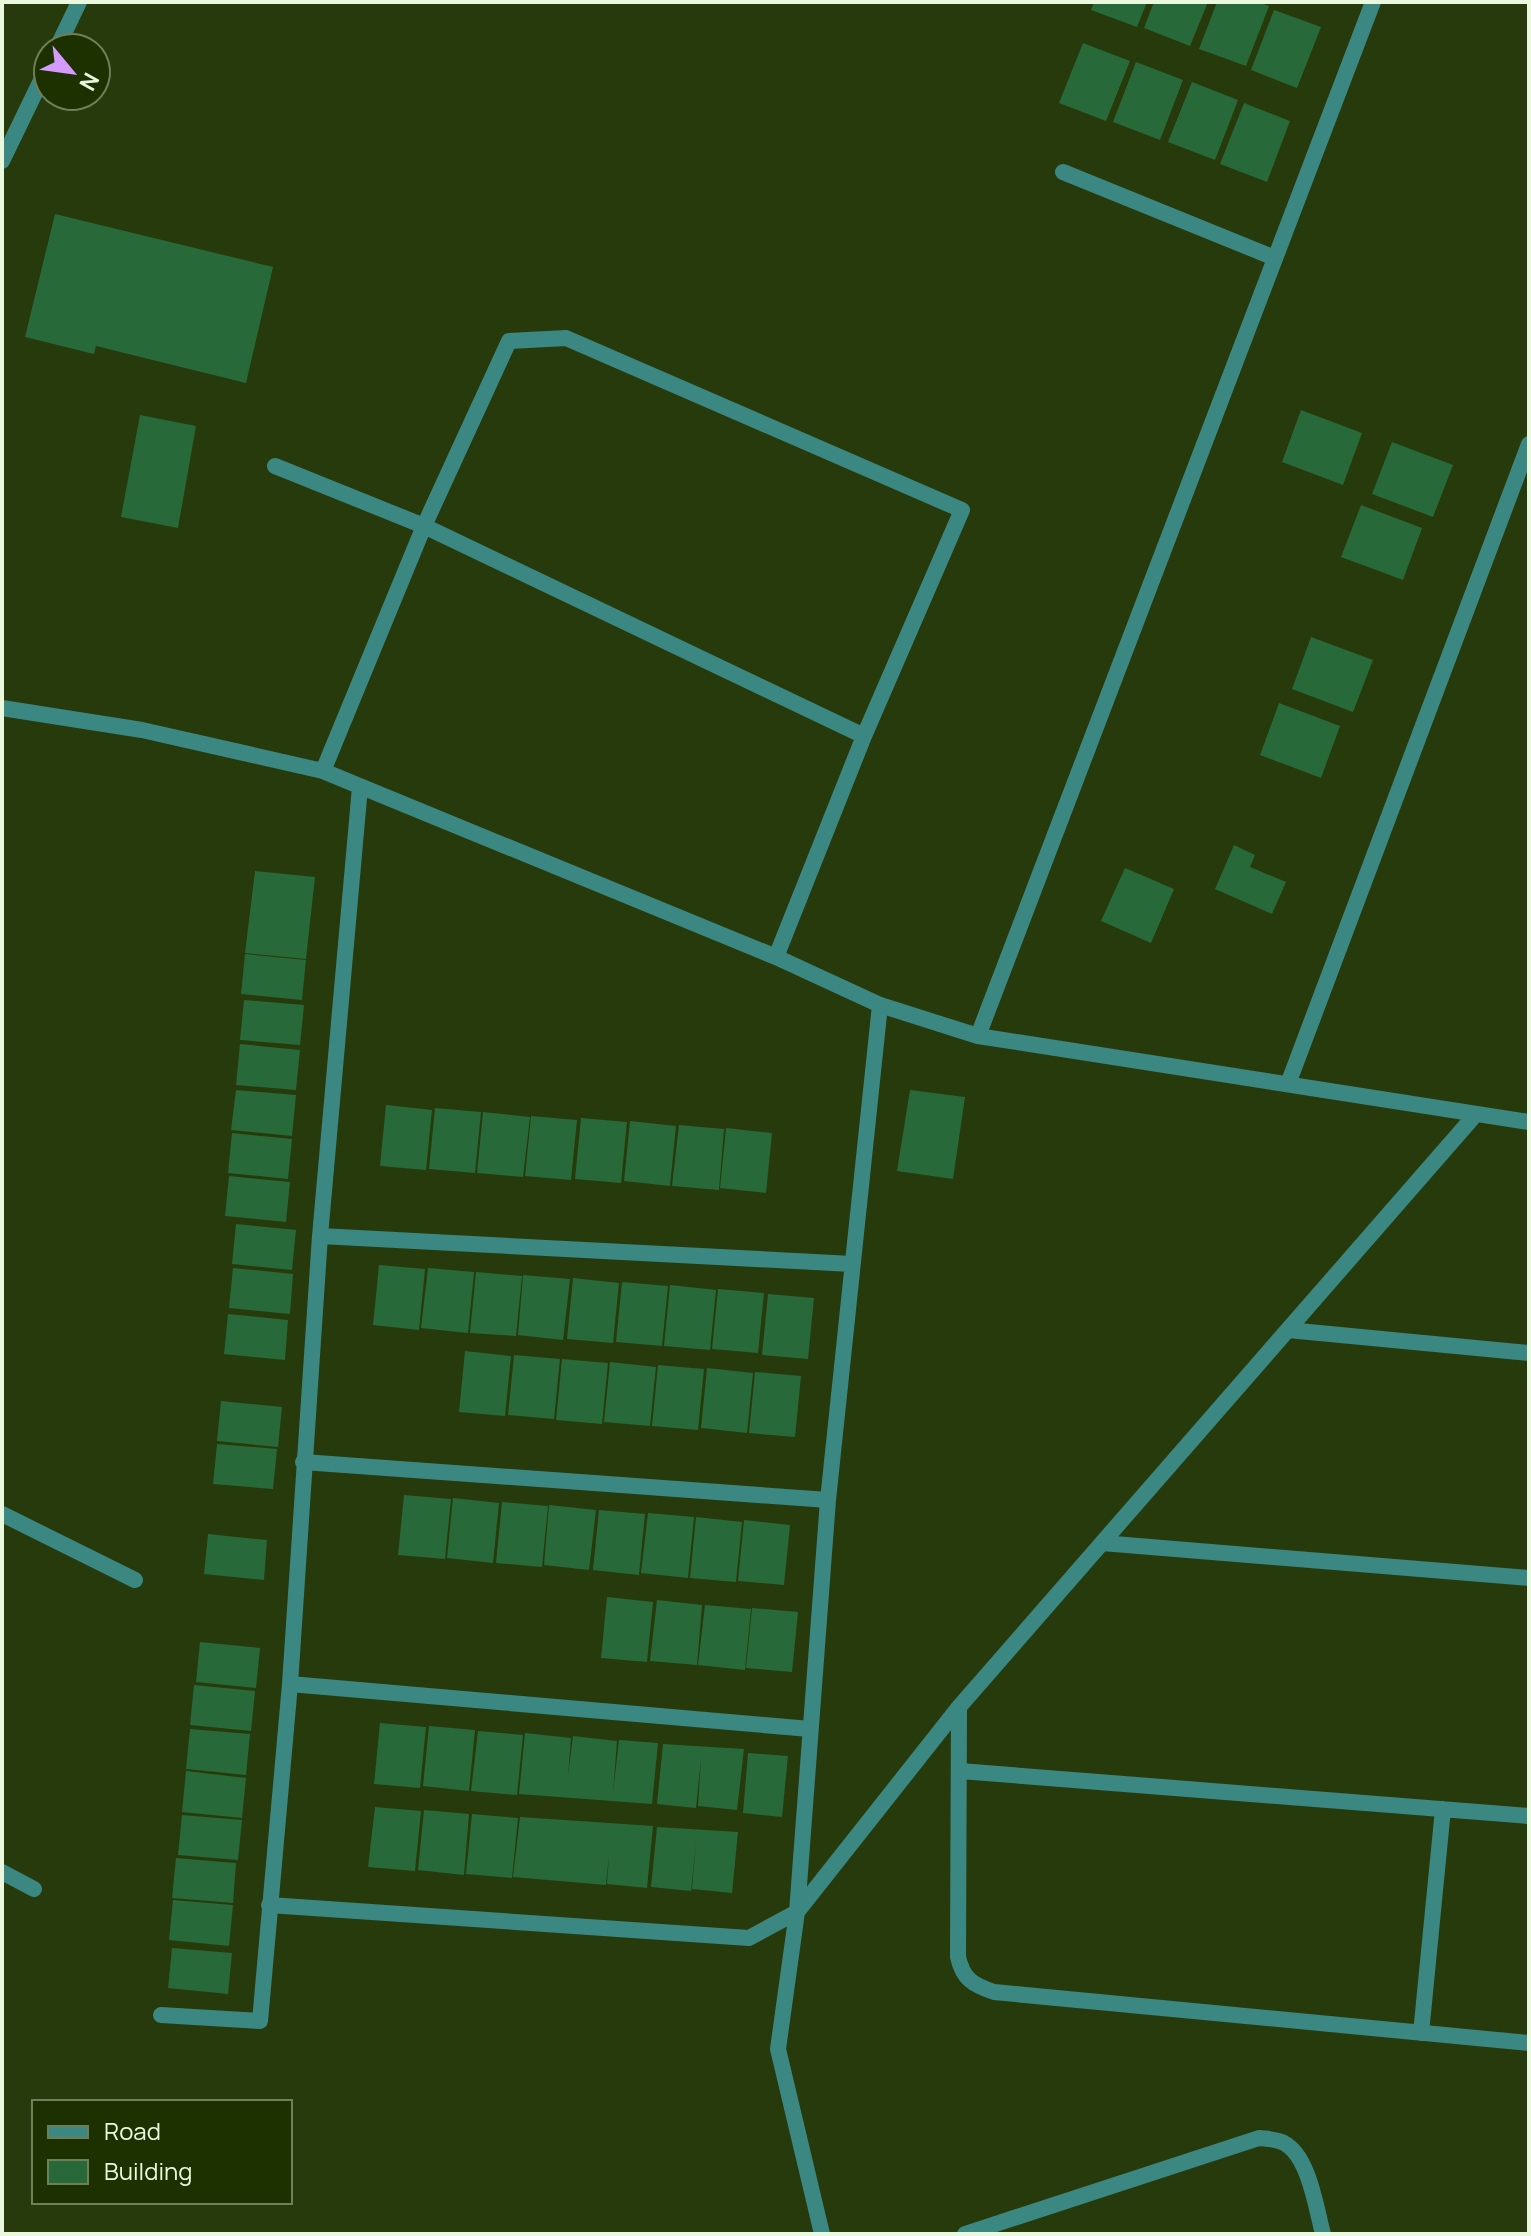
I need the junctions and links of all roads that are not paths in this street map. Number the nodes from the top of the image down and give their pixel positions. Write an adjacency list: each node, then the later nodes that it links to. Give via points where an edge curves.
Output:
1 (79, 2): 3 (street)
2 (1371, 2): 7 (street)
3 (65, 32)
4 (32, 99): 5 (street)
5 (2, 161)
6 (1063, 172): 7 (street)
7 (1275, 258): 17 (street)
8 (1529, 444): 18 (street)
9 (275, 466): 10 (street)
10 (424, 526): 12 (street); 12 (street, via 509,341 566,338 962,510); 13 (street)
11 (2, 708): 13 (street, via 142,730)
12 (864, 736): 15 (street)
13 (323, 771): 14 (street)
14 (360, 787): 15 (street); 21 (street)
15 (776, 957): 16 (street)
16 (880, 1005): 17 (street); 22 (street)
17 (978, 1036): 18 (street)
18 (1288, 1084): 19 (street)
19 (1476, 1114): 20 (street); 23 (street)
20 (1529, 1122)
21 (320, 1236): 22 (street); 25 (street)
22 (852, 1264): 26 (street)
23 (1288, 1330): 24 (street); 28 (street)
24 (1529, 1353)
25 (303, 1462): 26 (street); 31 (street)
26 (828, 1500): 33 (street)
27 (2, 1514): 30 (street)
28 (1102, 1543): 29 (street); 32 (street)
29 (1529, 1578)
30 (135, 1580)
31 (290, 1684): 33 (street); 39 (street)
32 (959, 1707): 34 (street); 40 (street)
33 (810, 1729): 40 (street)
34 (960, 1771): 35 (street); 42 (street, via 958,1957 969,1981 994,1992)
35 (1443, 1809): 36 (street); 42 (street)
36 (1529, 1816)
37 (2, 1872): 38 (street)
38 (34, 1889)
39 (269, 1905): 40 (street, via 749,1938); 41 (street, via 260,2021)
40 (797, 1912): 44 (street, via 778,2049)
41 (161, 2015)
42 (1421, 2033): 43 (street)
43 (1529, 2043)
44 (822, 2234)
45 (965, 2234): 46 (street, via 1259,2138 1282,2142 1298,2154)
46 (1323, 2234)

